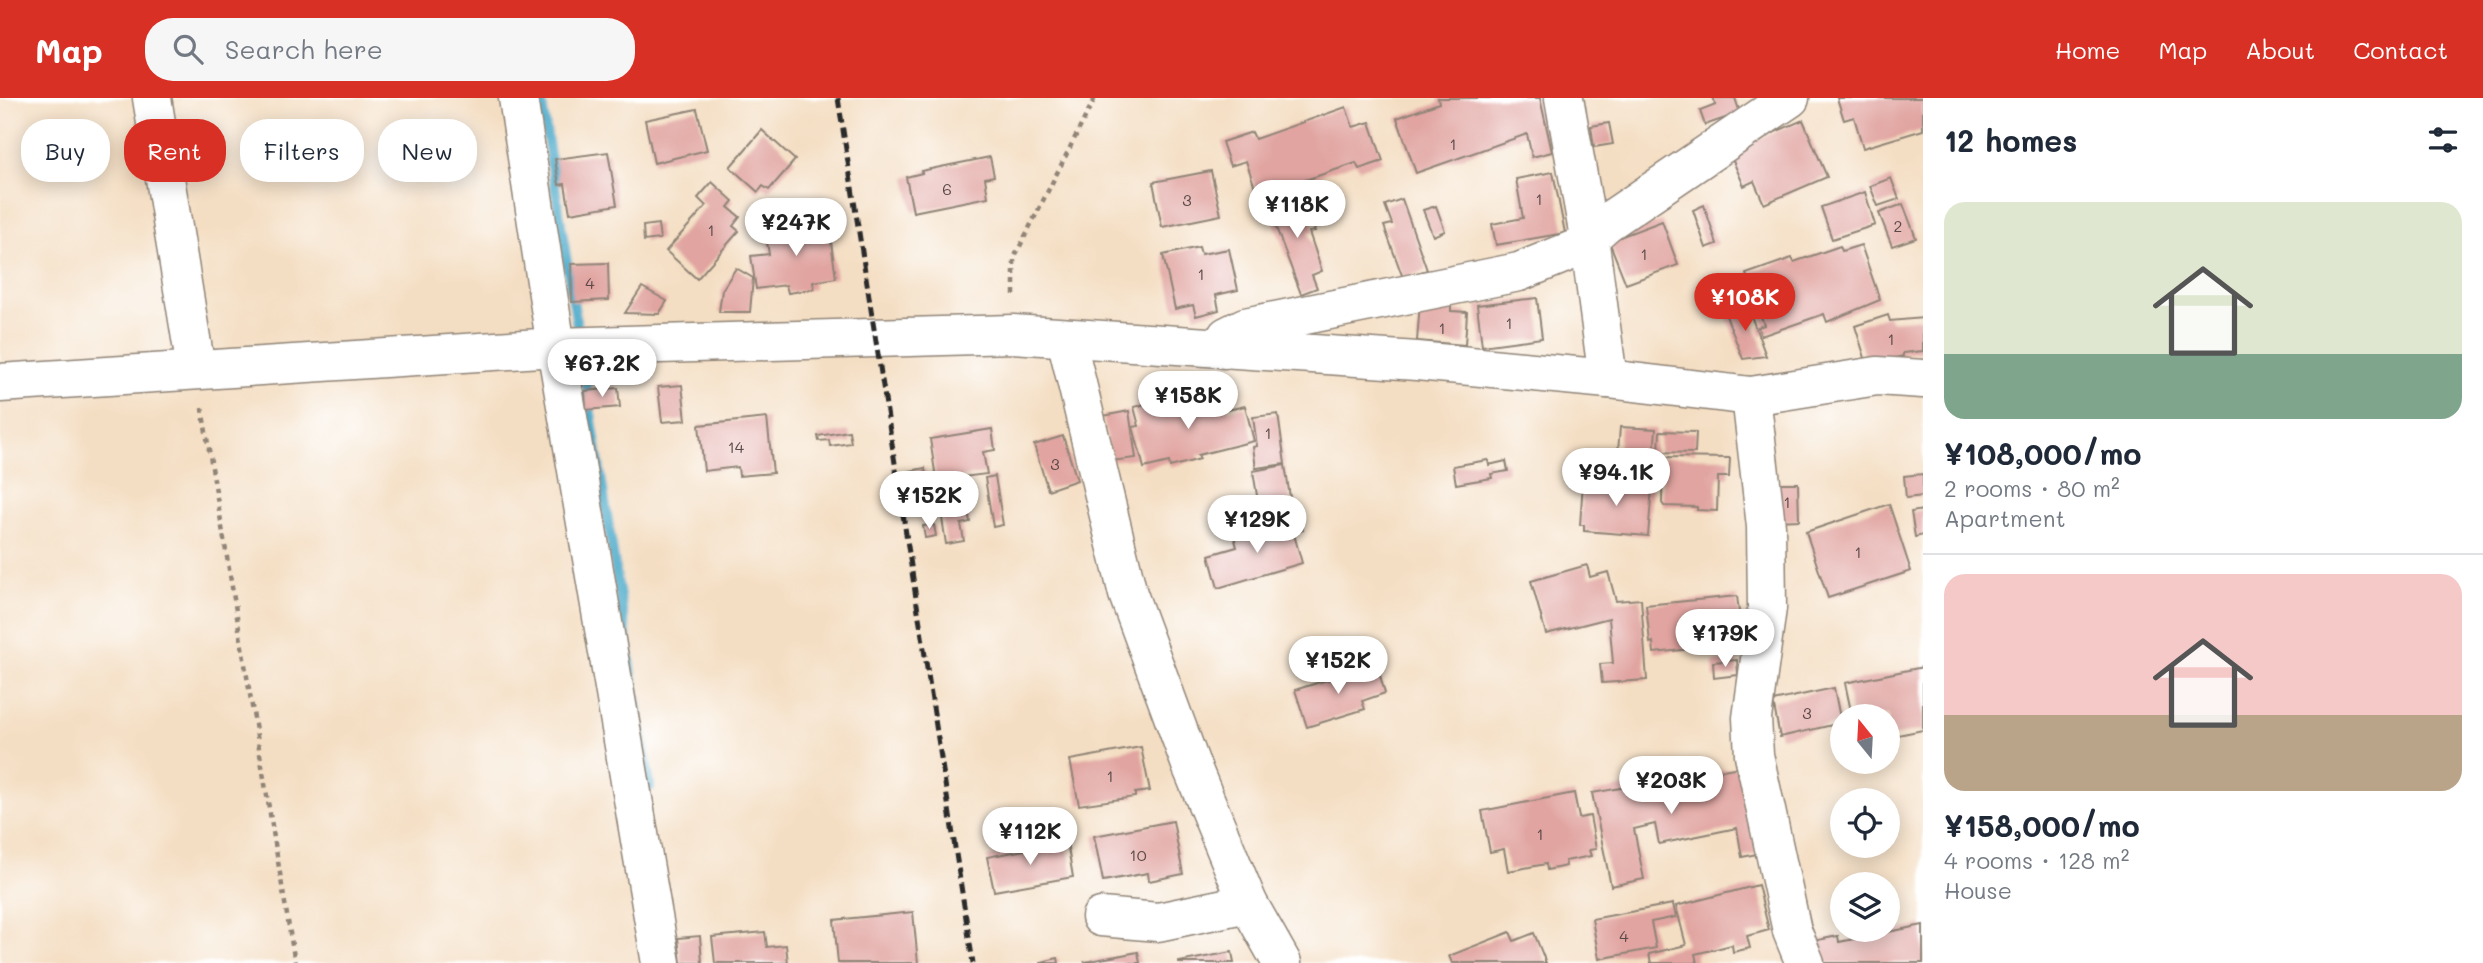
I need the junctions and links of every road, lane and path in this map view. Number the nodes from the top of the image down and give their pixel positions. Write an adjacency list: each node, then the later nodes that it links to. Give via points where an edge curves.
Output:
1 (152, 98): 11 (street)
2 (518, 98): 9 (street)
3 (1095, 98): 7 (path, via 1014,258)
4 (1564, 98): 6 (street)
5 (1790, 98): 6 (street)
6 (1589, 237): 10 (street, via 1559,258 1519,272 1245,327 1227,336); 12 (street)
7 (1013, 334): 8 (street); 9 (street)
8 (1066, 338): 10 (street); 16 (street, via 1128,594)
9 (556, 346): 11 (street); 19 (street)
10 (1224, 349): 12 (street)
11 (196, 369): 14 (street); 18 (path)
12 (1608, 379): 15 (street)
13 (1923, 379): 15 (street, via 1877,376)
14 (0, 383)
15 (1751, 396): 21 (street, via 1766,526 1767,608 1752,718 1754,755 1792,931)
16 (1248, 903): 17 (street, via 1158,922); 20 (street)
17 (1101, 917)
18 (295, 963)
19 (661, 963)
20 (1282, 963)
21 (1805, 963)

